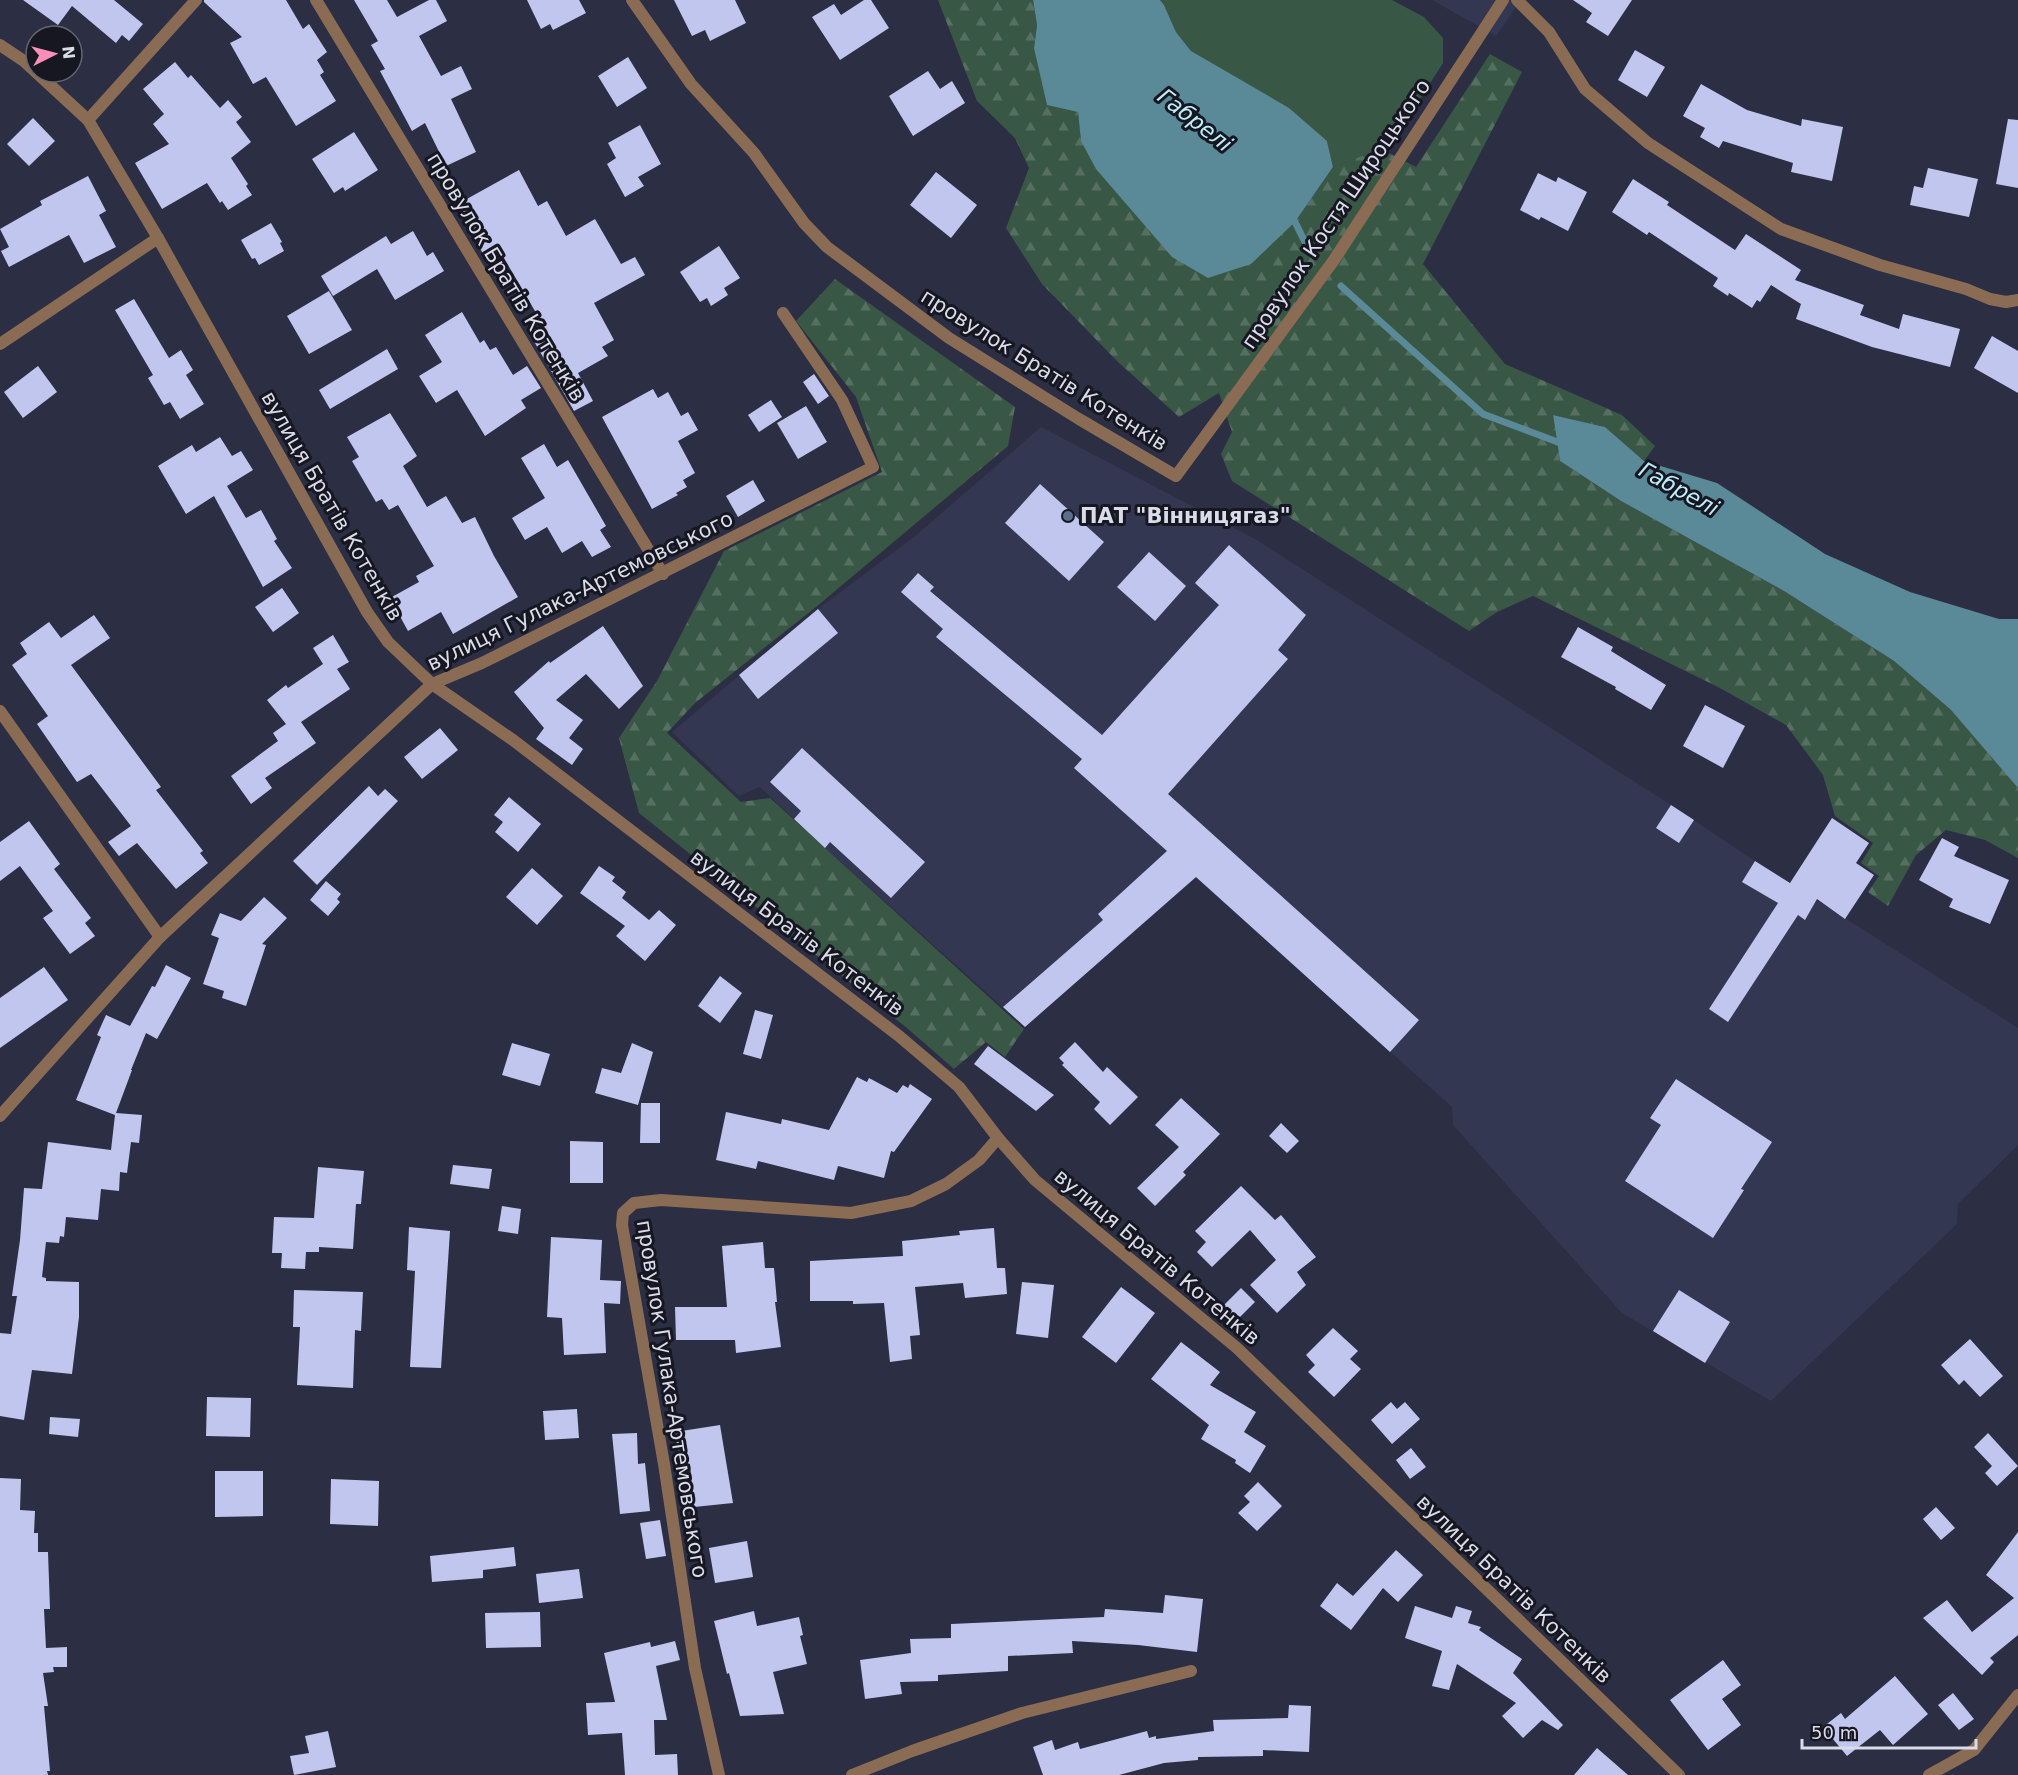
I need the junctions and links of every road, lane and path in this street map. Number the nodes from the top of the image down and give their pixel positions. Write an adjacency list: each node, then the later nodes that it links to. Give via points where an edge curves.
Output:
1 (196, 0): 7 (street)
2 (316, 0): 13 (street, провулок Братів Котенків)
3 (632, 0): 12 (street, провулок Братів Котенків, via 691,84 754,153 804,223 827,247 949,338)
4 (1503, 0): 12 (street, провулок Костя Широцького, via 1334,260)
5 (1517, 0): 9 (street, via 1549,32 1585,89 1648,143 1781,229 1990,299)
6 (0, 45): 7 (street, вулиця Братів Котенків, via 24,61)
7 (88, 120): 8 (street, вулиця Братів Котенків)
8 (158, 238): 11 (street); 14 (street, вулиця Братів Котенків, via 367,612 388,642)
9 (2018, 300)
10 (783, 313): 13 (street, вулиця Гулака-Артемовського, via 842,400 873,467)
11 (0, 344)
12 (1176, 476)
13 (663, 573): 14 (street, вулиця Гулака-Артемовського)
14 (432, 684): 16 (street, вулиця Гулака-Артемовського); 18 (street, вулиця Братів Котенків, via 513,740 899,1036 959,1087)
15 (0, 711): 16 (street)
16 (160, 937): 17 (street, вулиця Гулака-Артемовського)
17 (0, 1116)
18 (998, 1138): 21 (street, провулок Гулака-Артемовського, via 978,1160 946,1184 911,1201 851,1213 661,1200 634,1203 622,1213 695,1668); 23 (street, вулиця Братів Котенків, via 1035,1180 1238,1348)
19 (1191, 1671): 22 (street, via 1022,1713)
20 (2018, 1695): 24 (street, via 1974,1750)
21 (719, 1775)
22 (852, 1775)
23 (1679, 1775)
24 (1929, 1775)

